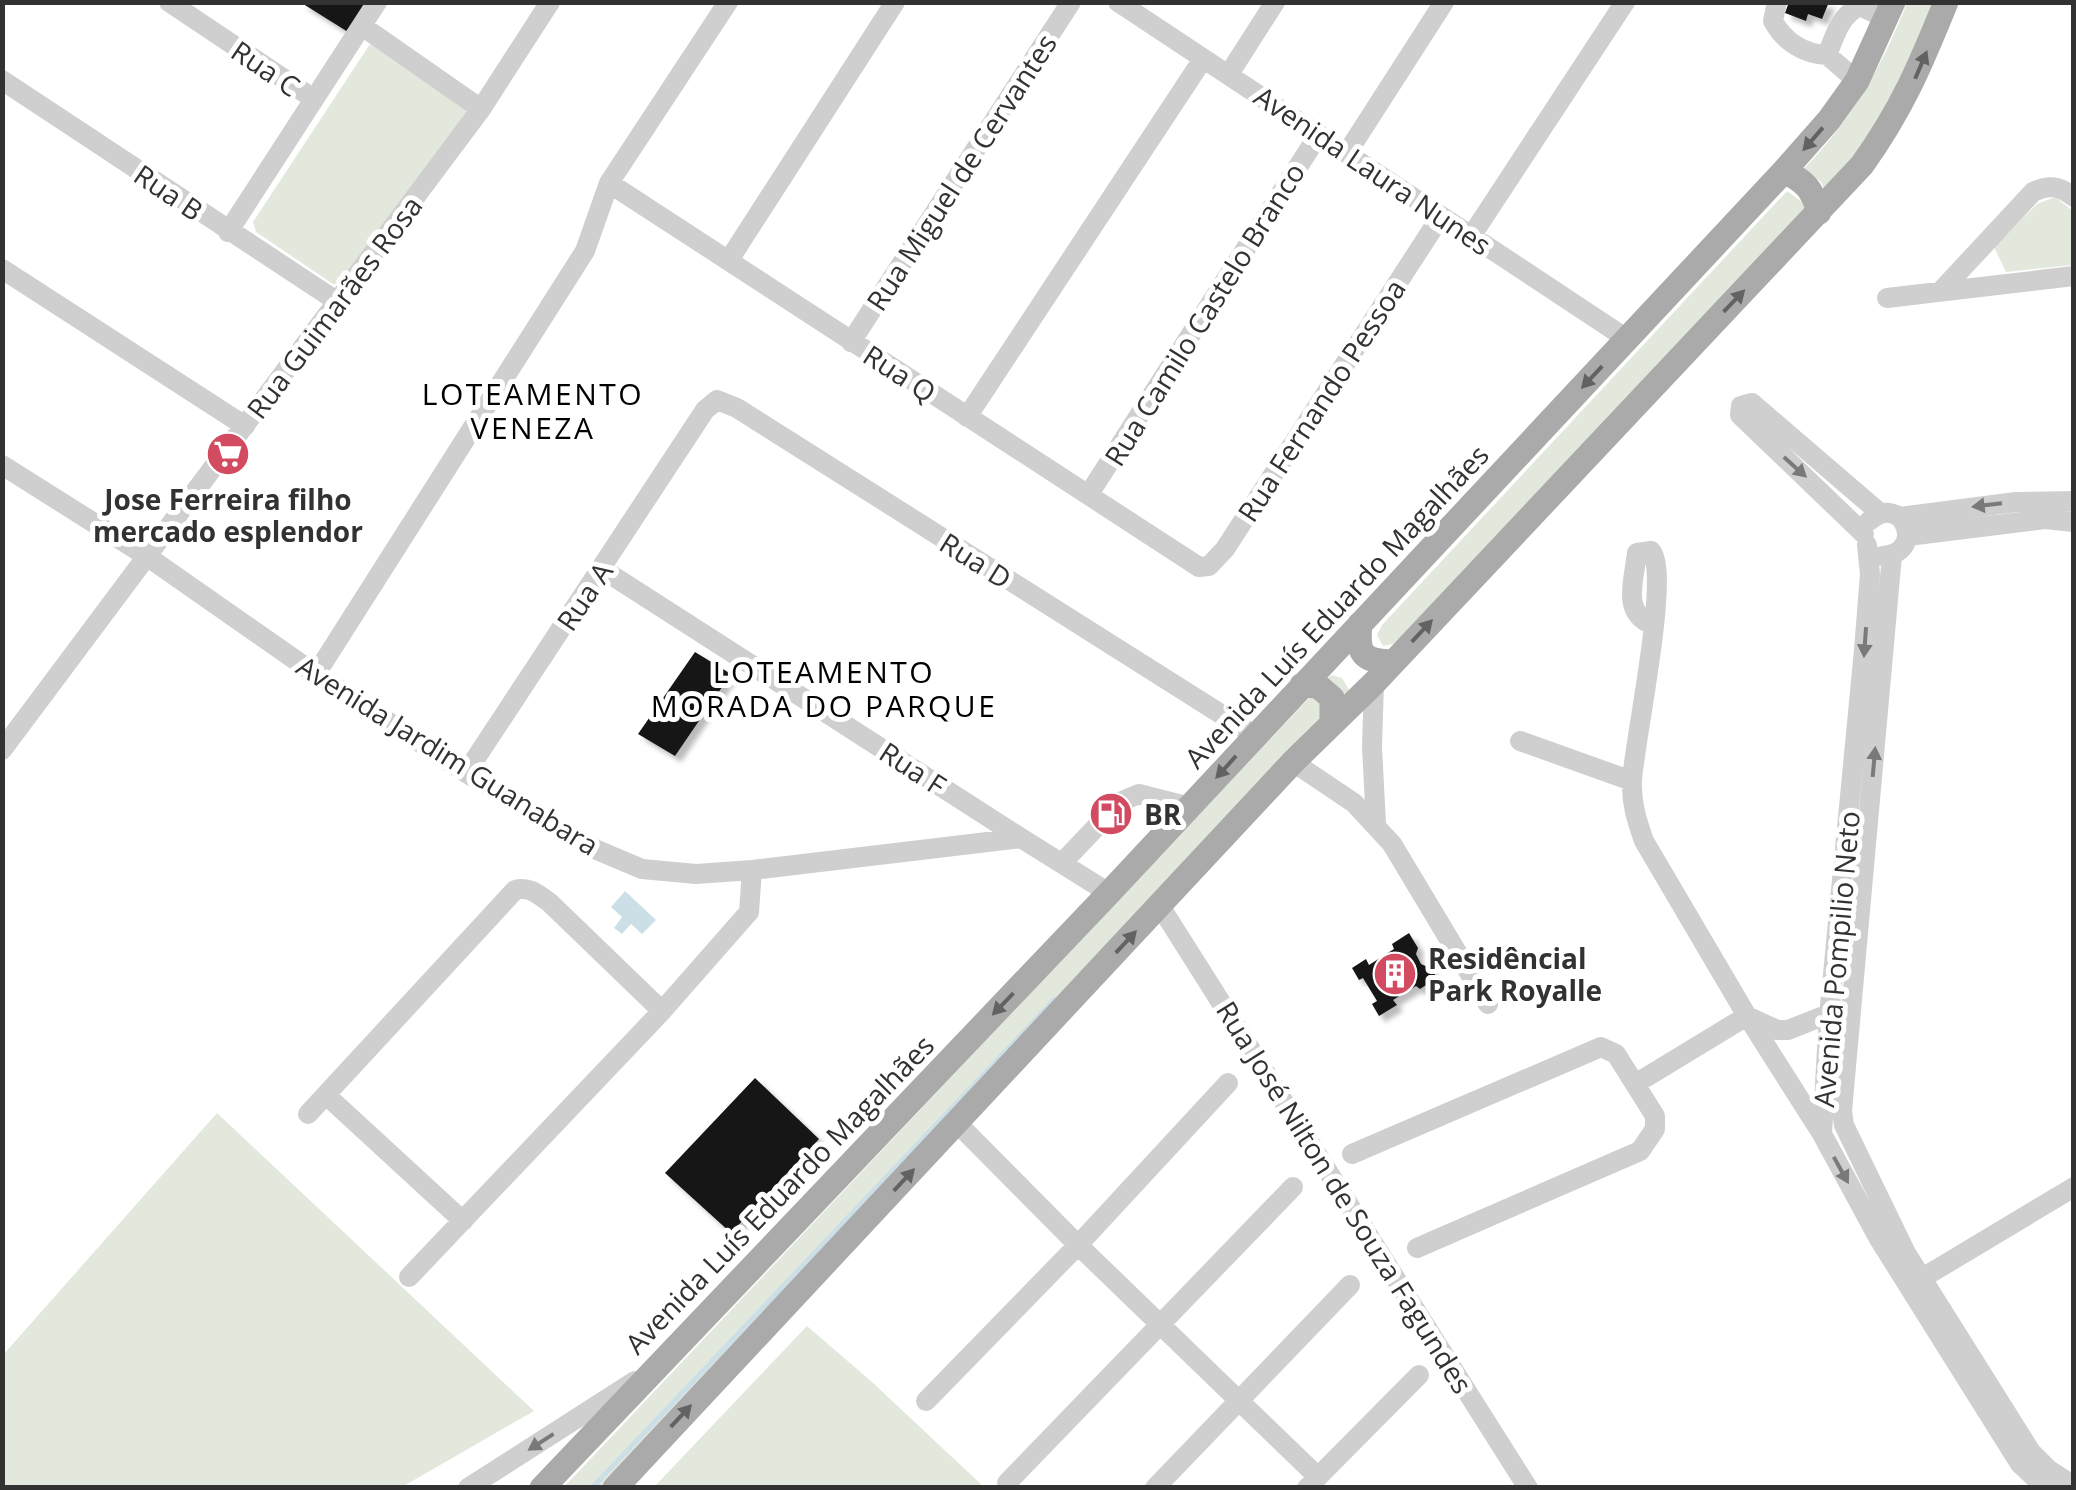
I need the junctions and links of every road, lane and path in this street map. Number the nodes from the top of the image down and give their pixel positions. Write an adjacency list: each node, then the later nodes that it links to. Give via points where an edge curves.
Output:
1 (169, 2): 20 (street, Rua C)
2 (378, 2): 14 (street)
3 (550, 2): 21 (street, Rua Guimarães Rosa)
4 (728, 2): 25 (street)
5 (895, 2): 33 (street)
6 (1071, 2): 40 (street, Rua Miguel de Cervantes)
7 (1118, 2): 16 (street, Avenida Laura Nunes)
8 (1275, 2): 17 (street)
9 (1444, 2): 23 (street)
10 (1624, 2): 31 (street)
11 (1778, 2): 15 (street, via 1773,21 1781,36)
12 (1946, 2): 28 (main road, one-way to 12, via 1891,125)
13 (1890, 11): 15 (street, via 1849,11); 19 (main road, Avenida Luís Eduardo Magalhães)
14 (362, 26): 20 (street); 21 (street)
15 (1827, 55): 19 (street)
16 (1203, 59): 17 (street, Avenida Laura Nunes); 42 (street)
17 (1229, 74): 22 (street, Avenida Laura Nunes)
18 (2, 80): 30 (street, Rua B)
19 (1857, 81): 24 (main road, Avenida Luís Eduardo Magalhães, one-way to 24)
20 (314, 100): 30 (street)
21 (480, 110): 38 (street, Rua Guimarães Rosa)
22 (1318, 134): 23 (street, Avenida Laura Nunes); 45 (street, Rua Camilo Castelo Branco)
23 (1347, 153): 29 (street, Avenida Laura Nunes)
24 (1784, 171): 28 (main road, via 1807,183); 39 (main road, Avenida Luís Eduardo Magalhães)
25 (609, 182): 26 (street, Rua Q); 32 (street)
26 (628, 195): 32 (street); 33 (street, Rua Q)
27 (2074, 197): 36 (street, via 2056,186 2033,192)
28 (1819, 212): 56 (main road, one-way to 28)
29 (1441, 216): 31 (street, Avenida Laura Nunes); 52 (street, Rua Fernando Pessoa, via 1225,548 1209,566)
30 (228, 232): 38 (street, Rua B)
31 (1472, 236): 39 (street, Avenida Laura Nunes)
32 (585, 251): 57 (street)
33 (729, 260): 40 (street, Rua Q)
34 (2, 269): 43 (street)
35 (2074, 276): 36 (street)
36 (1940, 292): 37 (street)
37 (1887, 298)
38 (338, 302): 43 (street, Rua Guimarães Rosa)
39 (1627, 339): 54 (main road, Avenida Luís Eduardo Magalhães, one-way to 54)
40 (851, 342): 42 (street, Rua Q)
41 (700, 417): 53 (street, Rua A); 61 (street, Rua D, via 717,400 737,408)
42 (968, 417): 45 (street, Rua Q)
43 (245, 426): 51 (street, Rua Guimarães Rosa)
44 (2, 465): 51 (street, Avenida Jardim Guanabara)
45 (1090, 494): 52 (street, Rua Q)
46 (2074, 502): 47 (street, one-way to 47, via 2016,502)
47 (1896, 522): 48 (street); 49 (street, via 1869,521); 49 (street, one-way to 49, via 1752,403 1742,406 1740,416); 50 (street, via 1903,548)
48 (2074, 522)
49 (1866, 539): 50 (street, via 1882,556); 78 (street, Avenida Pompilio Neto, one-way to 78, via 1870,574)
50 (1892, 555): 74 (street, Avenida Pompilio Neto, one-way to 50)
51 (148, 557): 57 (street, Avenida Jardim Guanabara); 63 (street, Rua Guimarães Rosa)
52 (1191, 564)
53 (602, 569): 65 (street, Rua A); 69 (street, Rua F)
54 (1360, 624): 56 (main road, via 1362,652); 59 (main road, Avenida Luís Eduardo Magalhães)
55 (1653, 625): 66 (street)
56 (1393, 662): 58 (main road)
57 (316, 674): 65 (street, Avenida Jardim Guanabara)
58 (1374, 683): 60 (main road); 68 (street)
59 (1302, 685): 60 (main road, via 1318,686 1332,698); 61 (main road, Avenida Luís Eduardo Magalhães)
60 (1332, 723): 64 (main road)
61 (1254, 736): 67 (main road, Avenida Luís Eduardo Magalhães, one-way to 67)
62 (1520, 741): 66 (street)
63 (2, 750)
64 (1293, 762): 68 (street); 73 (main road)
65 (466, 773): 71 (street, Avenida Jardim Guanabara, via 642,869)
66 (1632, 781): 77 (street, via 1633,812 1644,842)
67 (1190, 807): 70 (street, via 1140,794 1120,802); 72 (main road, Avenida Luís Eduardo Magalhães)
68 (1376, 824): 75 (street)
69 (1021, 838): 70 (street); 71 (street, Avenida Jardim Guanabara)
70 (1062, 863): 72 (street)
71 (752, 870): 76 (street, via 750,912)
72 (1109, 893): 95 (main road, Avenida Luís Eduardo Magalhães, one-way to 95)
73 (1160, 906): 83 (main road, one-way to 73); 106 (street, Rua José Nilton de Souza Fagundes)
74 (1850, 1002): 78 (street); 92 (street, Avenida Pompilio Neto, via 1844,1125)
75 (1488, 1004)
76 (662, 1011): 81 (street, via 549,902 515,890); 88 (street)
77 (1747, 1016): 78 (street, via 1777,1030); 80 (street); 84 (street)
78 (1829, 1016): 84 (street, Avenida Pompilio Neto)
79 (1228, 1083): 89 (street)
80 (1635, 1084): 85 (street, via 1616,1054 1601,1047); 90 (street, via 1655,1116 1655,1129 1640,1151)
81 (326, 1094): 82 (street); 88 (street)
82 (308, 1114)
83 (957, 1123): 89 (street); 104 (main road, one-way to 83)
84 (1822, 1134): 92 (street, Avenida Pompilio Neto, one-way to 92)
85 (1352, 1154)
86 (1293, 1187): 94 (street)
87 (2074, 1187): 92 (street)
88 (462, 1220): 91 (street)
89 (1078, 1246): 94 (street); 97 (street)
90 (1417, 1248)
91 (409, 1278)
92 (1916, 1282): 102 (street, Avenida Pompilio Neto, via 2031,1452); 107 (street, Avenida Pompilio Neto, via 2020,1464)
93 (1350, 1286): 98 (street)
94 (1160, 1326): 98 (street); 100 (street)
95 (652, 1370): 101 (street, one-way to 101); 103 (main road, Avenida Luís Eduardo Magalhães)
96 (1419, 1375): 99 (street)
97 (926, 1402)
98 (1238, 1402): 99 (street); 105 (street)
99 (1312, 1482)
100 (1006, 1483)
101 (484, 1485)
102 (2074, 1486)
103 (542, 1488)
104 (615, 1488)
105 (1155, 1488)
106 (1528, 1488)
107 (2046, 1488)

